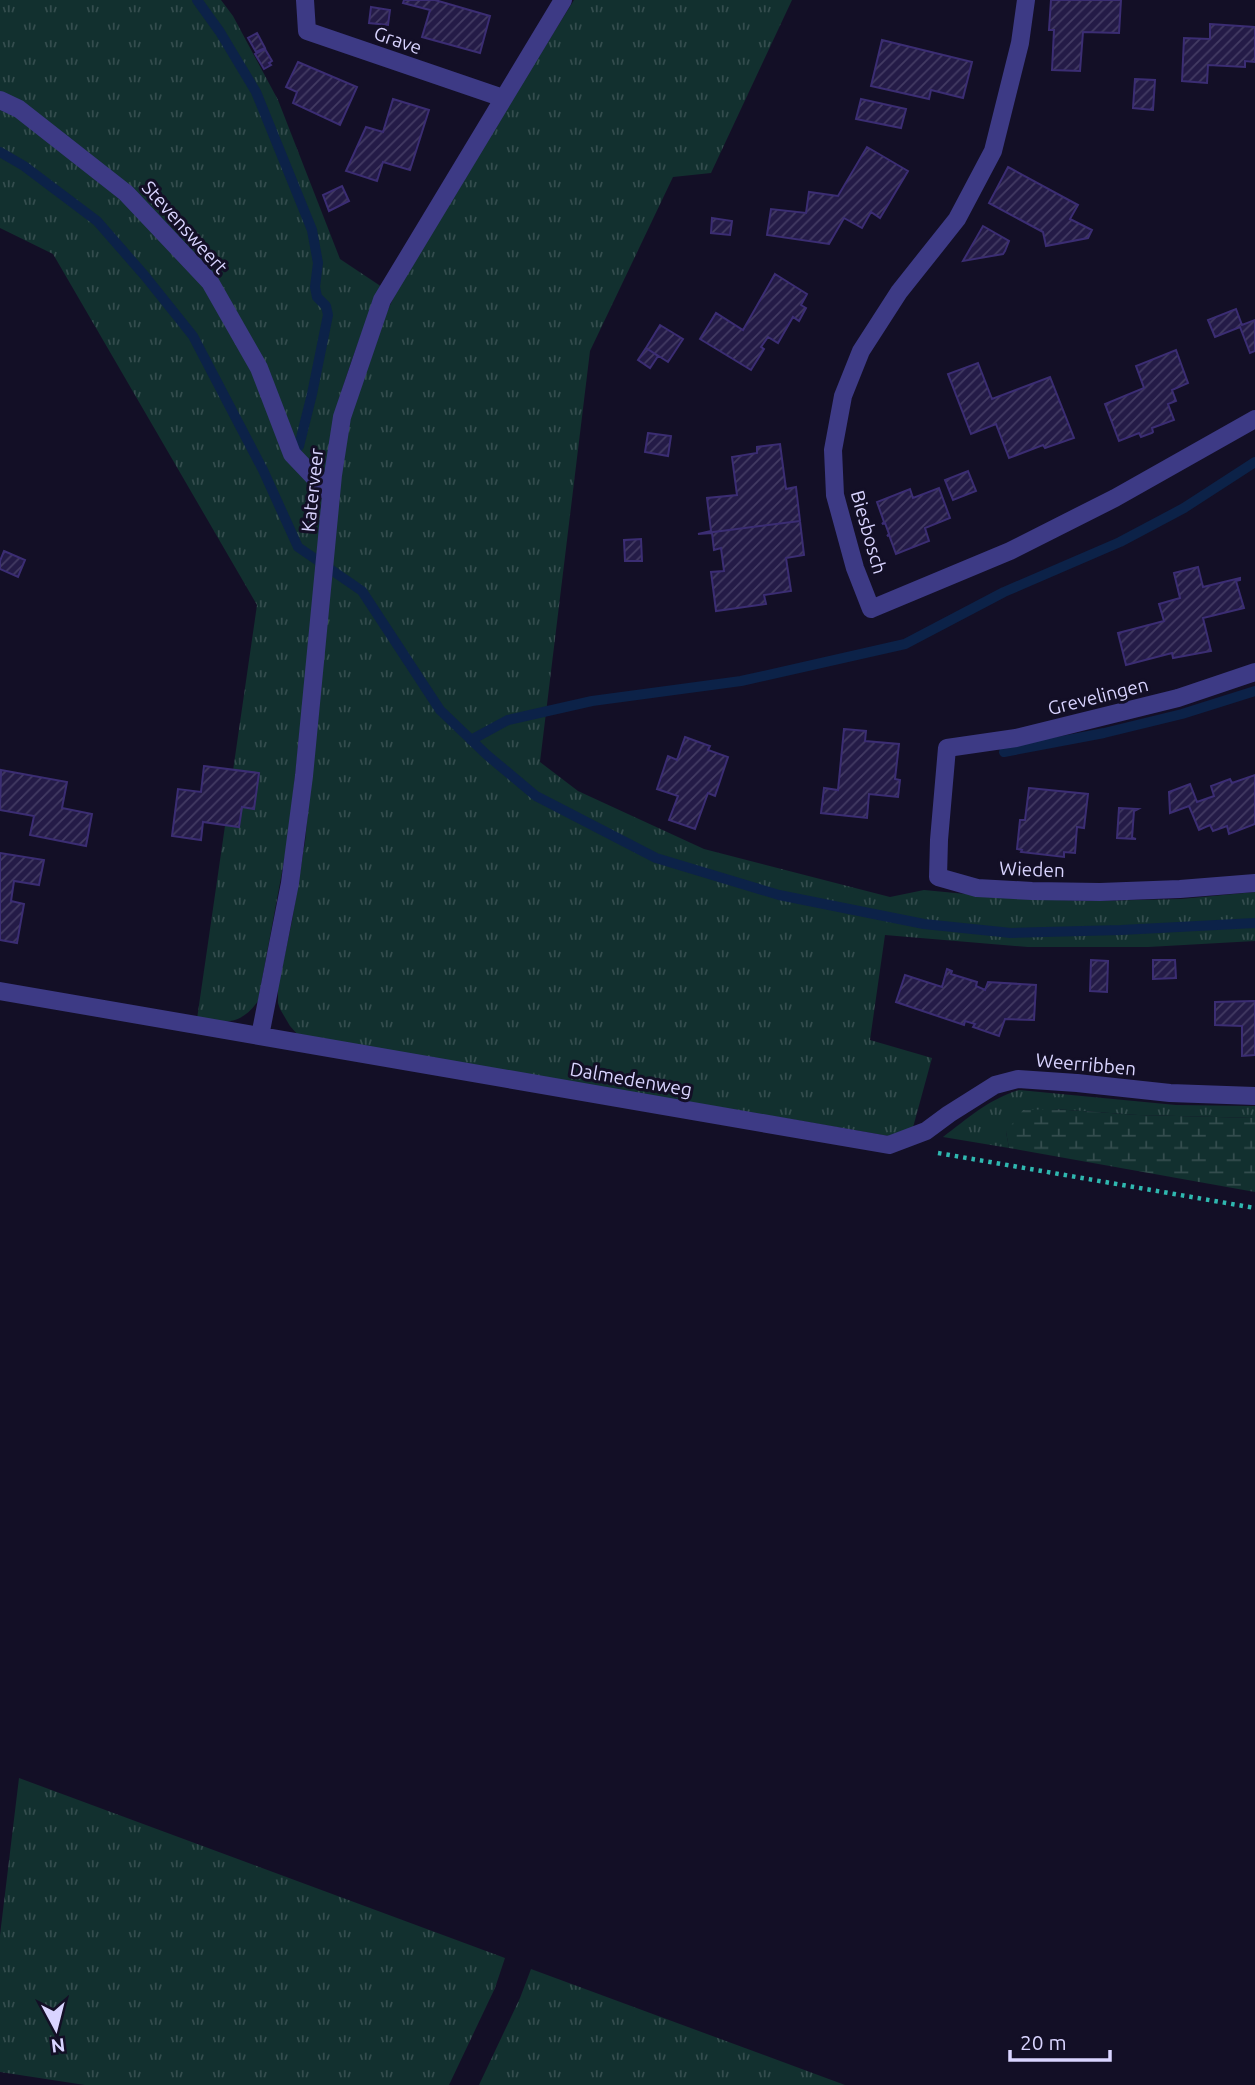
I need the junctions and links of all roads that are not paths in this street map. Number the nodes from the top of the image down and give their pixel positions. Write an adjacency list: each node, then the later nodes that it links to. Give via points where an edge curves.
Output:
1 (305, 0): 4 (street, Grave, via 307,31)
2 (563, 0): 4 (street, Katerveer)
3 (1026, 0): 6 (street, Biesbosch, via 993,151 957,219 899,292 861,351 843,396 833,450 835,495 871,609 1022,545)
4 (503, 99): 7 (street, Katerveer, via 382,300 342,417)
5 (0, 100): 7 (street, Stevensweert, via 19,109 126,193 210,282 258,369 292,454)
6 (1255, 419)
7 (331, 495): 12 (street, Katerveer, via 290,883)
8 (1255, 672): 9 (street, Grevelingen, via 1178,698 1016,738)
9 (947, 748): 10 (street, Wieden, via 938,877 977,888 1045,891)
10 (1255, 883)
11 (0, 991): 12 (street, Dalmedenweg)
12 (260, 1036): 14 (street, Dalmedenweg)
13 (1255, 1096): 14 (street, Weerribben, via 1018,1079 995,1085 926,1131)
14 (889, 1145)

